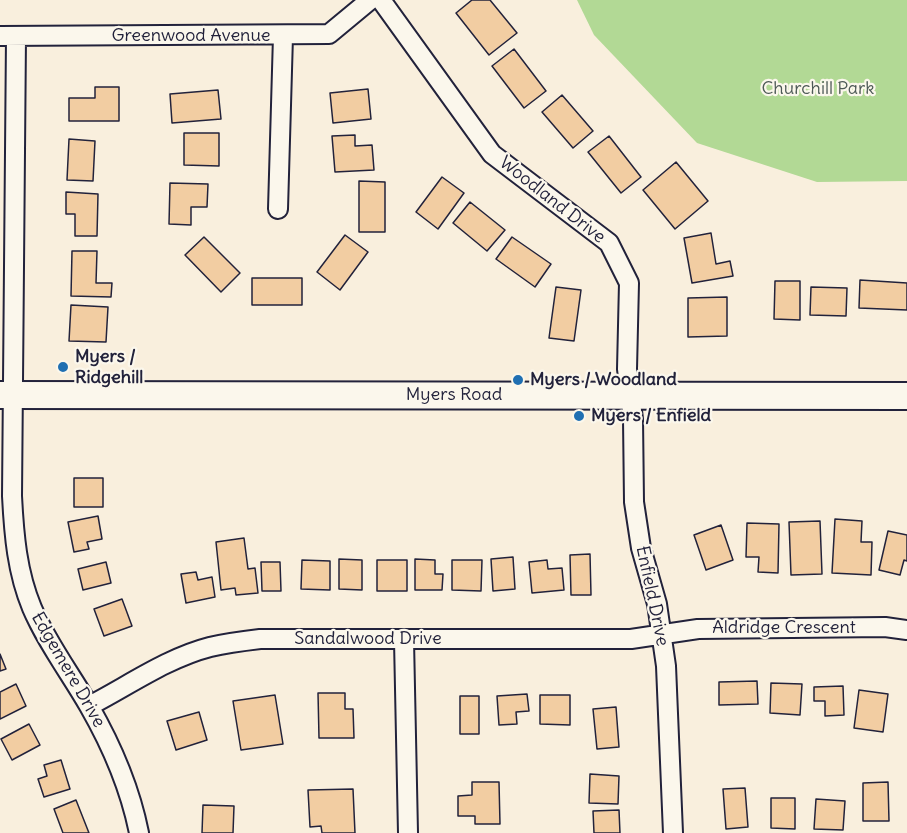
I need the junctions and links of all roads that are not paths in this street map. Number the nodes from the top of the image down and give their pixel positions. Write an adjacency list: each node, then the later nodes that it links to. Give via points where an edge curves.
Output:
1 (370, 0): 3 (street, Greenwood Avenue, via 329,34)
2 (381, 0): 7 (street, Woodland Drive, via 492,154 609,243 629,283)
3 (283, 36): 4 (street, Greenwood Avenue); 5 (street)
4 (8, 37): 6 (street, Edgemere Drive)
5 (278, 209)
6 (6, 395): 7 (main road, Myers Road); 12 (street, Edgemere Drive, via 19,568 47,639)
7 (630, 395): 8 (main road, Myers Road); 10 (street, Enfield Drive, via 637,526)
8 (907, 396)
9 (907, 630): 10 (street, Aldridge Crescent, via 698,629)
10 (662, 634): 11 (street, Sandalwood Drive, via 631,639); 15 (street, Enfield Drive)
11 (404, 640): 12 (street, Sandalwood Drive, via 272,639 208,647 162,666); 14 (street)
12 (89, 706): 13 (street, Edgemere Drive, via 123,776)
13 (139, 833)
14 (408, 833)
15 (673, 833)

